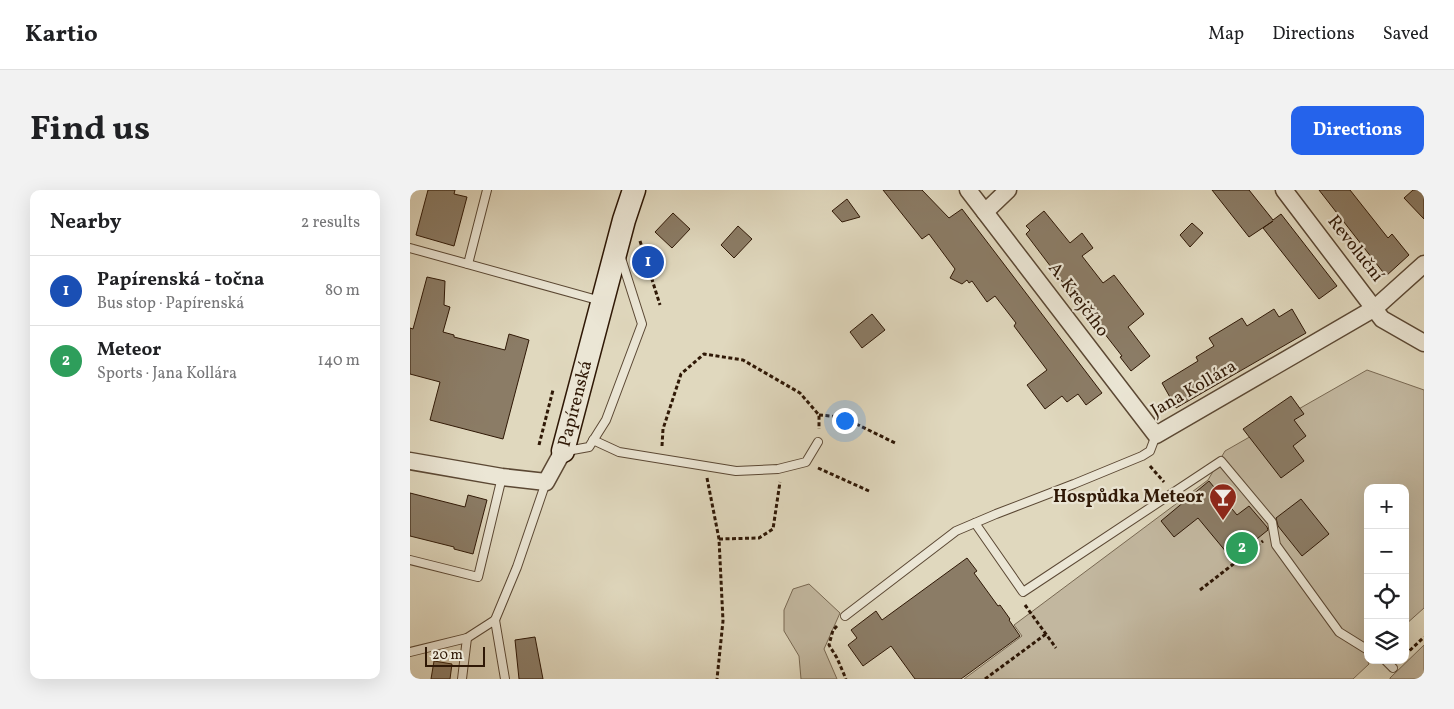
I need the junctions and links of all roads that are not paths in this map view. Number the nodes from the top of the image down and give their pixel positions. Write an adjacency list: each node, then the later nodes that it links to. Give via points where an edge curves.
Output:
1 (487, 190): 9 (lane)
2 (634, 190): 7 (street, Papírenská)
3 (968, 190): 6 (street, A. Krejčího)
4 (1008, 190): 6 (street)
5 (1284, 190): 12 (street, Revoluční)
6 (985, 212): 14 (street, A. Krejčího)
7 (618, 247): 11 (street, Papírenská); 15 (lane, via 642,324 606,420)
8 (410, 248): 9 (lane)
9 (468, 264): 11 (lane)
10 (1424, 264): 12 (street, Jana Kollára)
11 (603, 302): 17 (street, Papírenská)
12 (1376, 308): 13 (street, Revoluční, via 1382,319); 14 (street, Jana Kollára)
13 (1424, 343)
14 (1156, 435): 21 (lane, Jana Kollára, via 1150,451 1142,456)
15 (593, 440): 16 (lane, via 619,452 736,471 778,469 806,462); 17 (lane, via 589,446)
16 (818, 442)
17 (563, 452): 20 (street, Papírenská)
18 (410, 460): 19 (street)
19 (502, 477): 20 (street); 22 (lane, via 478,577)
20 (546, 482): 24 (lane)
21 (975, 523): 23 (lane, Jana Kollára, via 956,531); 26 (lane, via 1023,592 1221,461 1272,522 1276,545 1339,632)
22 (410, 560)
23 (845, 616)
24 (495, 620): 25 (lane); 31 (lane)
25 (467, 638): 27 (lane); 30 (lane)
26 (1364, 648)
27 (410, 652)
28 (1389, 664): 29 (lane)
29 (1393, 668)
30 (462, 679)
31 (505, 679)

